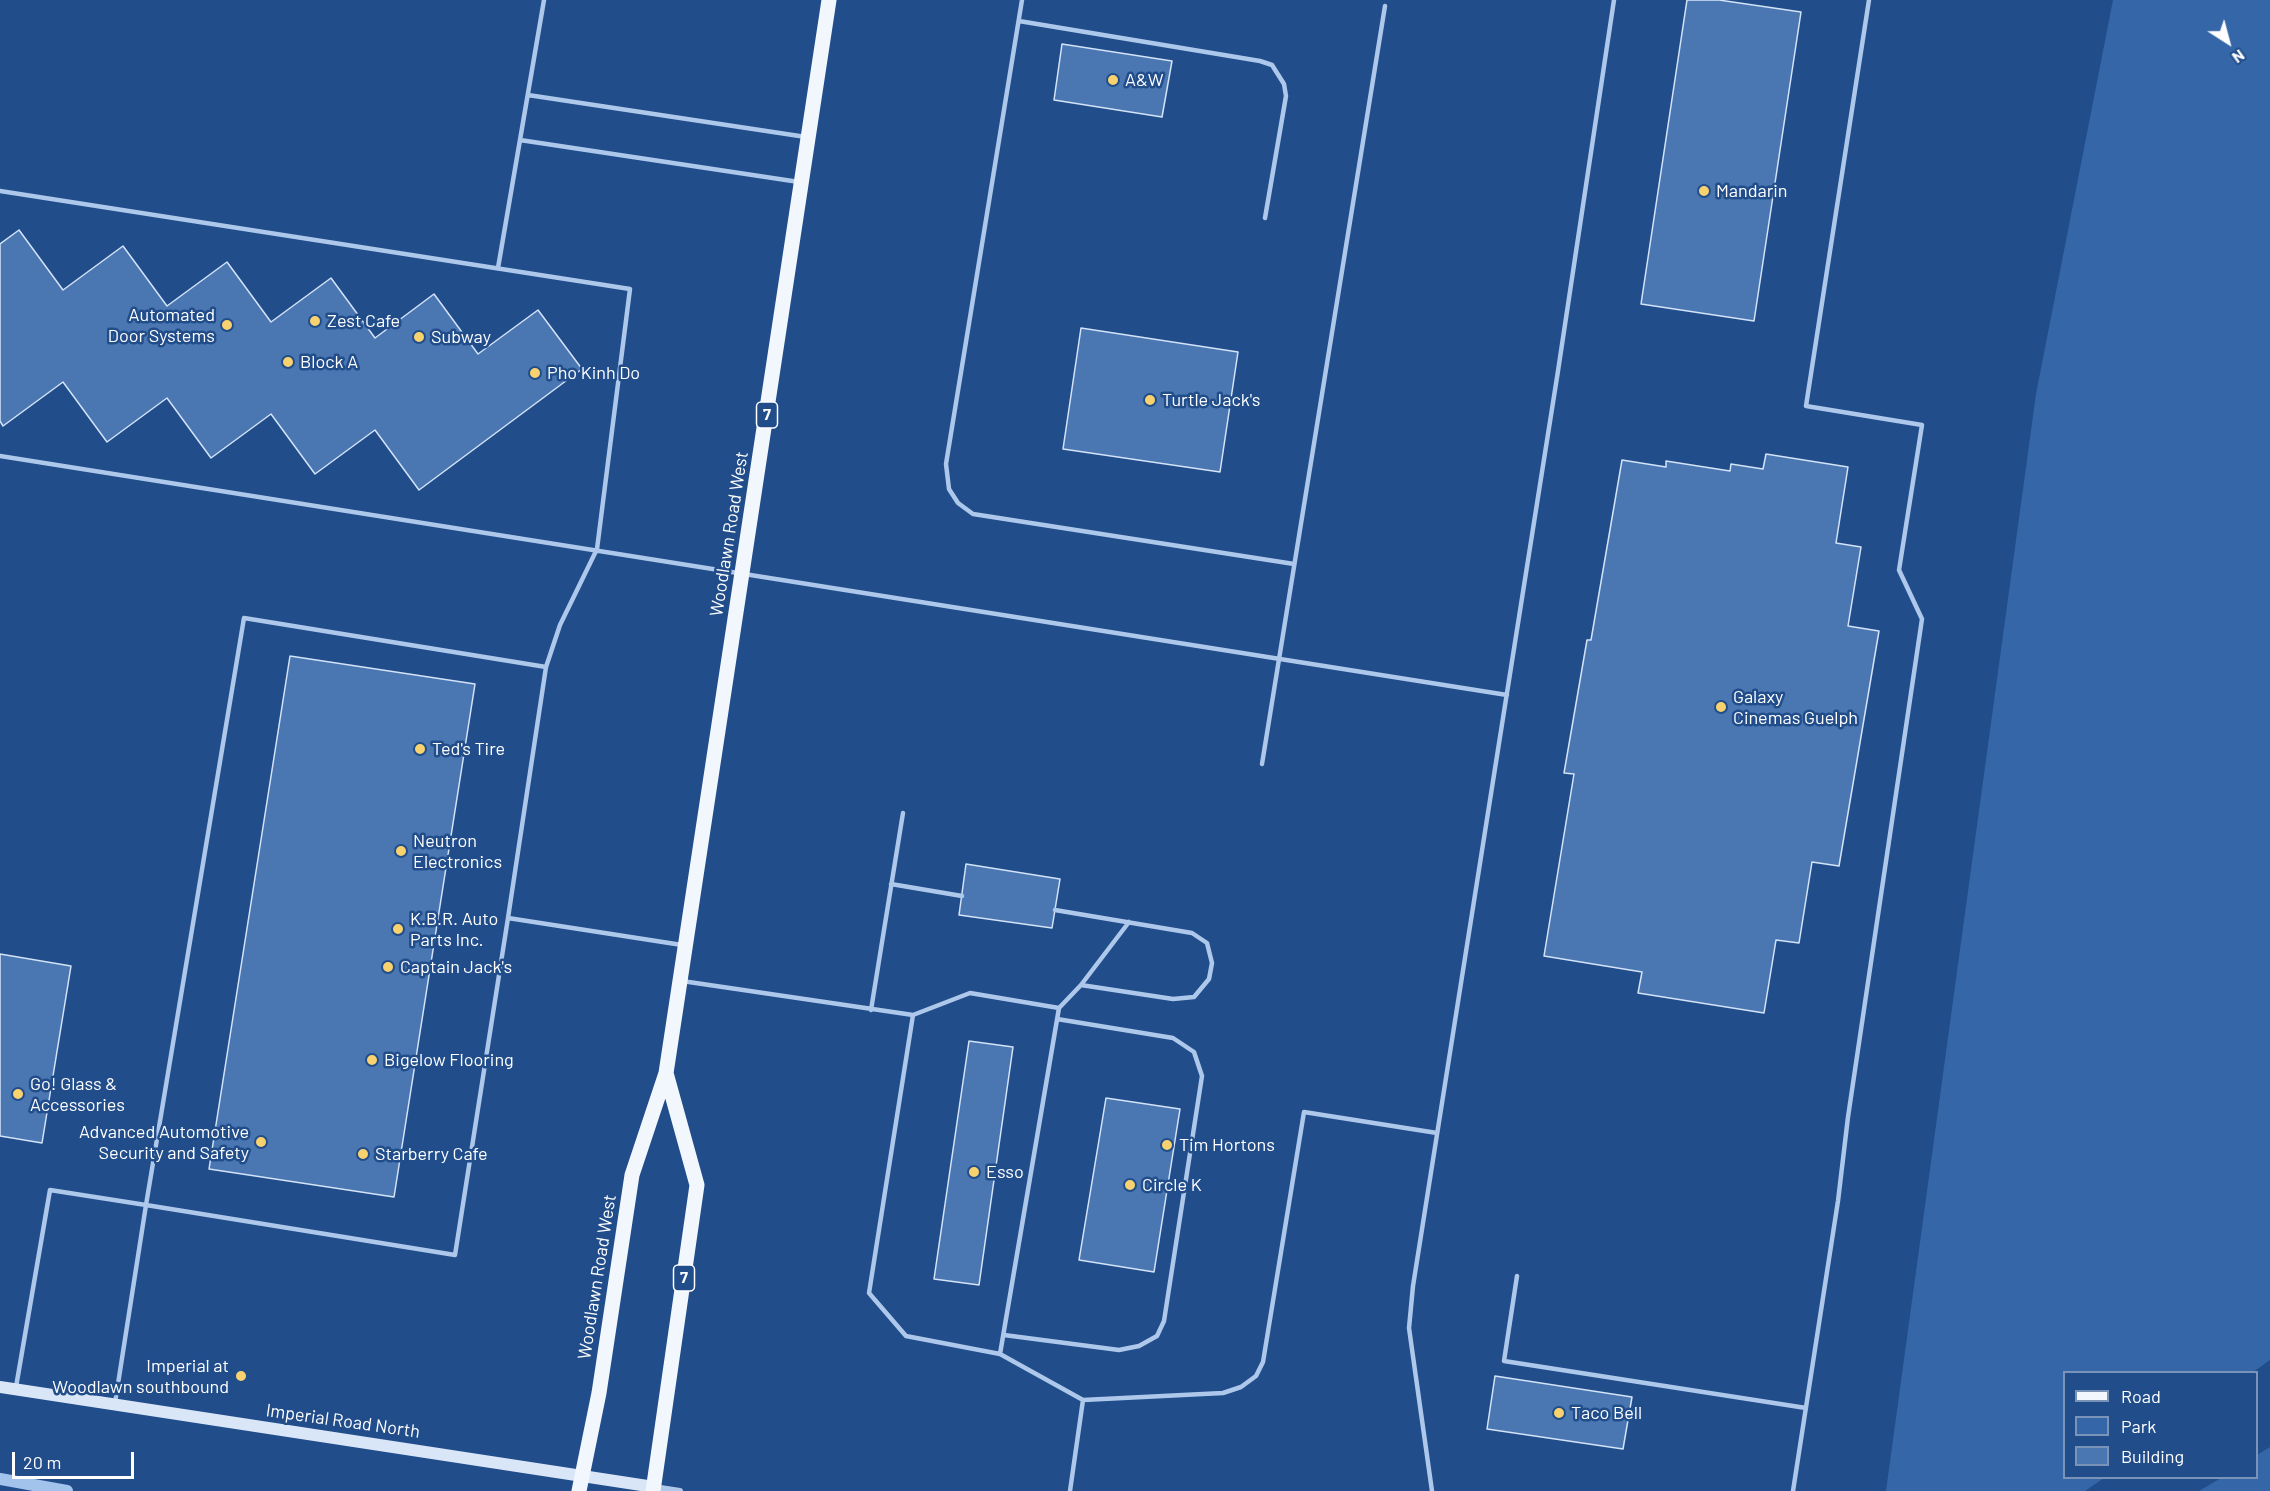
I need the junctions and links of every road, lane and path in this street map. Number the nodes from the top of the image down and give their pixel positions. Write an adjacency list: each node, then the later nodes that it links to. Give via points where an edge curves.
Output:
1 (544, 0): 8 (lane)
2 (829, 0): 9 (main road, Woodlawn Road West / 7)
3 (1022, 0): 7 (lane)
4 (1614, 0): 21 (lane)
5 (1869, 0): 46 (lane, via 1806,406 1922,425 1899,570 1922,619)
6 (1385, 6): 17 (lane)
7 (1019, 21): 13 (lane, via 1272,65 1284,84 1286,96); 17 (lane, via 946,464 949,489 958,503 973,514)
8 (528, 95): 9 (lane); 10 (lane)
9 (808, 137): 11 (main road, Woodlawn Road West / 7)
10 (520, 140): 11 (lane); 14 (lane)
11 (802, 182): 18 (main road, Woodlawn Road West / 7)
12 (0, 191): 14 (lane)
13 (1265, 218)
14 (498, 268): 16 (lane, via 630,289)
15 (0, 456): 16 (lane)
16 (597, 549): 18 (lane); 20 (lane, via 560,625)
17 (1294, 564): 19 (lane)
18 (743, 573): 19 (lane); 29 (main road, Woodlawn Road West / 7)
19 (1279, 658): 21 (lane); 22 (lane)
20 (546, 667): 27 (lane); 38 (lane, via 243,618)
21 (1507, 695): 37 (lane)
22 (1262, 764)
23 (903, 813): 24 (lane)
24 (891, 884): 25 (lane); 33 (lane)
25 (962, 896)
26 (1055, 909): 28 (lane)
27 (508, 918): 29 (lane); 38 (lane, via 455,1255)
28 (1129, 922): 31 (lane); 31 (lane, via 1192,933 1208,943 1212,963 1209,979 1194,997 1173,999)
29 (685, 945): 30 (main road, Woodlawn Road West / 7)
30 (679, 981): 33 (lane); 36 (main road, Woodlawn Road West / 7)
31 (1081, 985): 32 (lane)
32 (1059, 1008): 34 (lane, via 970,993); 35 (lane)
33 (871, 1010): 34 (lane)
34 (913, 1015): 41 (lane, via 869,1293 906,1336)
35 (1057, 1019): 40 (lane); 40 (lane, via 1173,1038 1194,1052 1202,1077 1164,1321 1157,1336 1139,1346 1119,1350)
36 (666, 1073): 47 (main road, Woodlawn Road West / 7, via 632,1175 599,1393); 48 (main road, Woodlawn Road West / 7, via 697,1185)
37 (1437, 1133): 44 (lane, via 1304,1112 1263,1362 1256,1376 1223,1393); 51 (lane, via 1409,1328)
38 (146, 1205): 43 (lane, via 50,1190); 45 (lane)
39 (1516, 1276): 46 (lane, via 1504,1361)
40 (1004, 1335): 41 (lane)
41 (1000, 1354): 44 (lane)
42 (0, 1387): 43 (street, Imperial Road North)
43 (15, 1390): 45 (street, Imperial Road North)
44 (1083, 1400): 50 (lane)
45 (115, 1405): 47 (street, Imperial Road North)
46 (1806, 1408): 52 (lane)
47 (581, 1483): 48 (street, Imperial Road North)
48 (653, 1489): 49 (street, Imperial Road North)
49 (680, 1491)
50 (1070, 1491)
51 (1432, 1491)
52 (1793, 1491)

